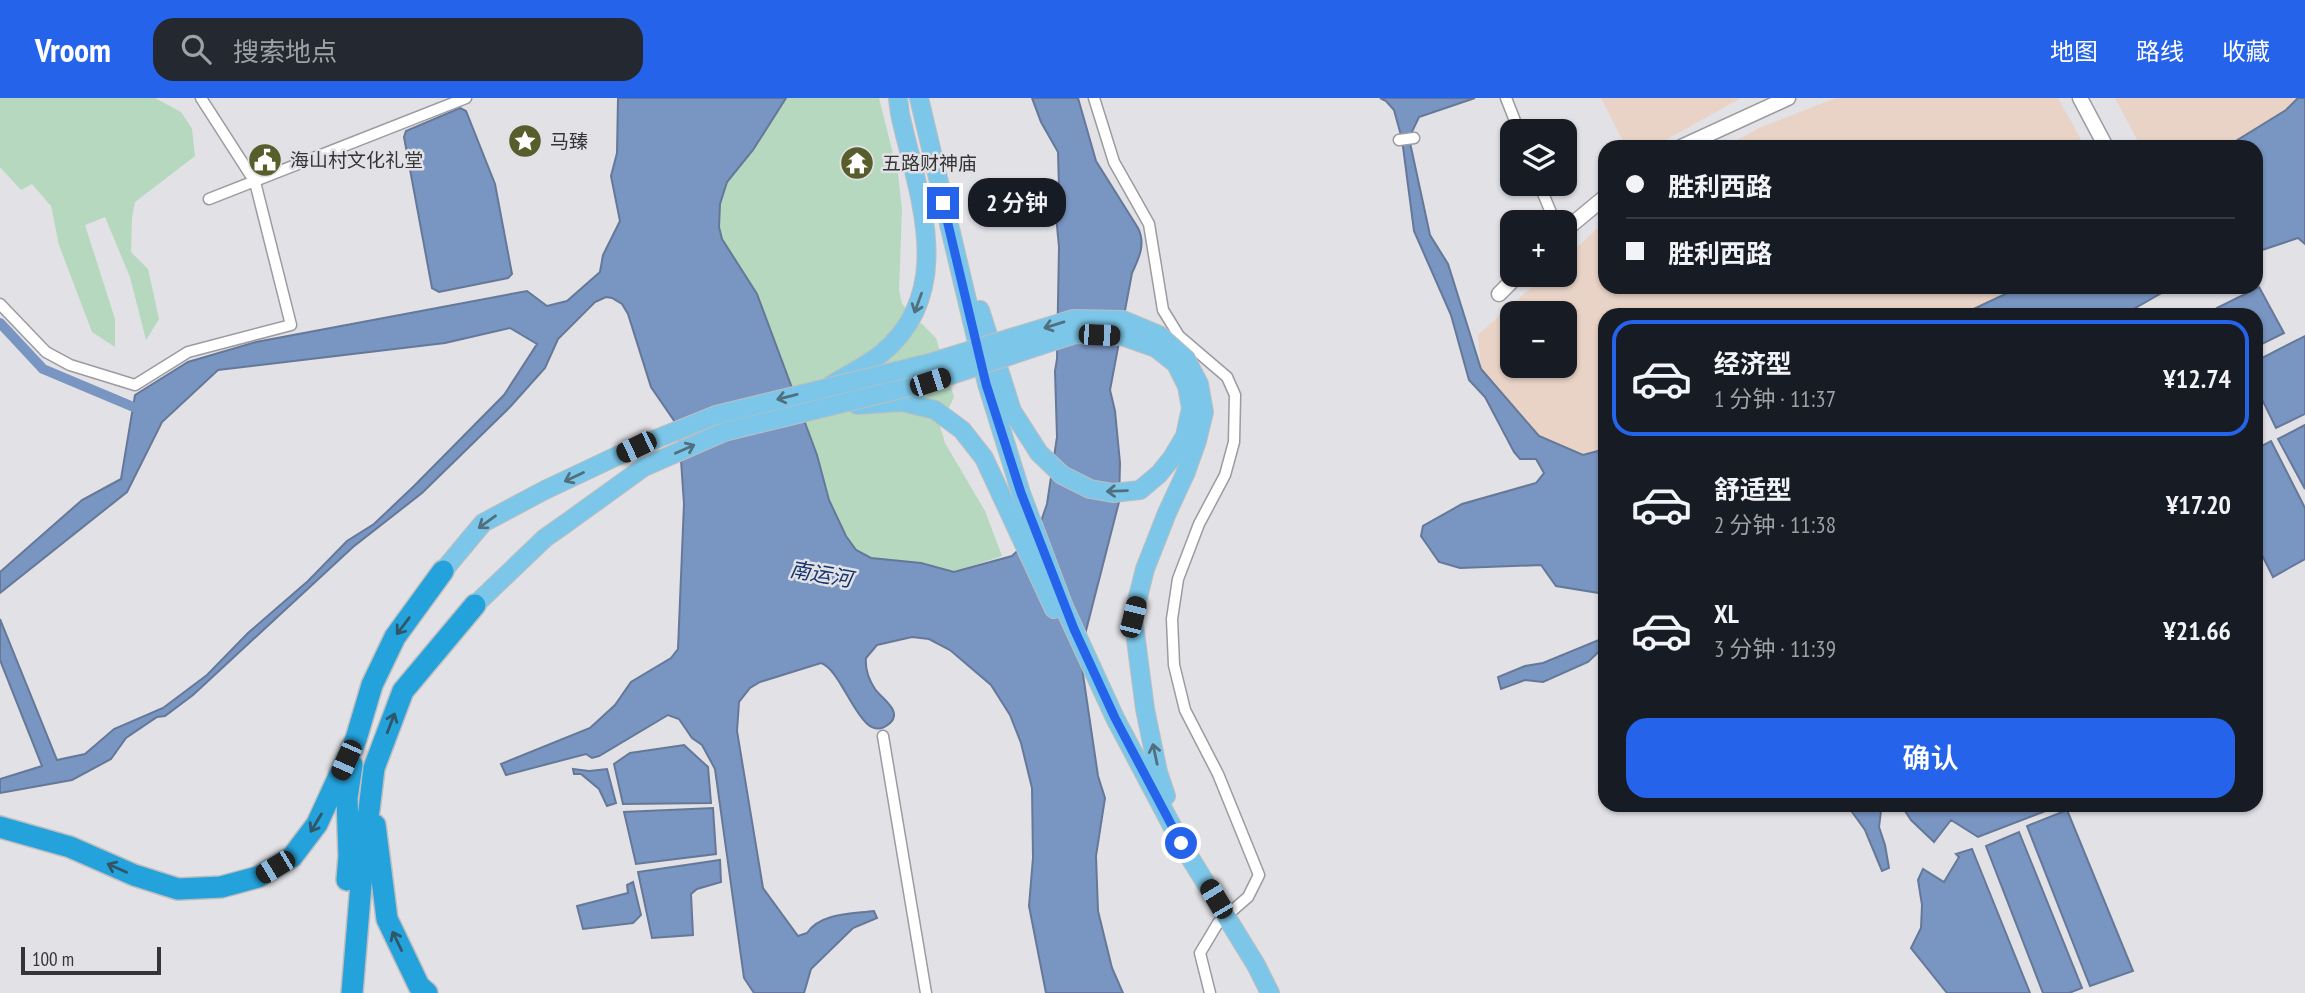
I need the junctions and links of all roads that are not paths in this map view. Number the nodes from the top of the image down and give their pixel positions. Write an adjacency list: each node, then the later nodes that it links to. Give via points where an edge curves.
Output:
1 (201, 98): 16 (street)
2 (466, 98): 16 (street)
3 (898, 98): 23 (main road, one-way to 23, via 928,236 927,270 918,308 881,354)
4 (907, 98): 27 (main road, via 976,386 1010,496)
5 (919, 98): 15 (main road)
6 (1094, 98): 33 (street, via 1114,162 1149,223 1163,310 1179,336 1227,377 1235,394 1234,442 1225,475 1199,524 1178,579 1172,619 1174,665 1185,710 1218,774 1259,875 1248,897)
7 (1506, 98): 10 (street)
8 (1788, 98): 13 (street)
9 (2080, 98): 14 (street)
10 (1514, 119)
11 (1414, 138): 12 (street)
12 (1399, 140)
13 (1696, 140)
14 (2102, 140)
15 (937, 177): 24 (main road, one-way to 15, bridge, via 930,382 1075,334 1122,336 1156,348 1176,364 1191,408 1185,436 1159,474 1140,490 1113,493 1090,489 1062,475 1039,453 1012,411); 32 (main road, via 986,384 1021,493 1070,620)
16 (255, 182): 17 (street); 22 (street, via 291,325 188,352 135,385 70,365 46,352)
17 (209, 199)
18 (1598, 203): 19 (street)
19 (1577, 220)
20 (1506, 287): 21 (street)
21 (1499, 294)
22 (0, 304)
23 (827, 388): 25 (main road, one-way to 25, bridge, via 716,415 636,447 483,523); 32 (main road, one-way to 23, bridge, via 1158,772 1133,617 1145,569 1198,441 1204,412 1199,384 1186,359 1158,335 1123,320 1073,319)
24 (830, 407): 26 (main road, one-way to 24, bridge, via 545,538 644,467 724,432); 27 (main road, bridge, via 902,402 935,410 962,430 984,458)
25 (443, 571): 29 (highway, one-way to 29, via 395,637 372,685)
26 (475, 605): 30 (highway, one-way to 26, via 403,691)
27 (1055, 613): 33 (main road, via 1107,726 1173,848)
28 (883, 736): 37 (street)
29 (356, 739): 31 (highway, one-way to 31, via 317,824 292,857 258,877 221,887 178,889 70,846); 34 (highway, via 347,799 349,856)
30 (371, 788): 35 (highway); 36 (highway, one-way to 30, via 419,986 387,919)
31 (0, 827)
32 (1181, 843): 33 (main road)
33 (1223, 920): 38 (street, via 1200,953); 39 (main road); 40 (main road)
34 (338, 993)
35 (352, 993)
36 (427, 993)
37 (926, 993)
38 (1210, 993)
39 (1258, 993)
40 (1270, 993)

